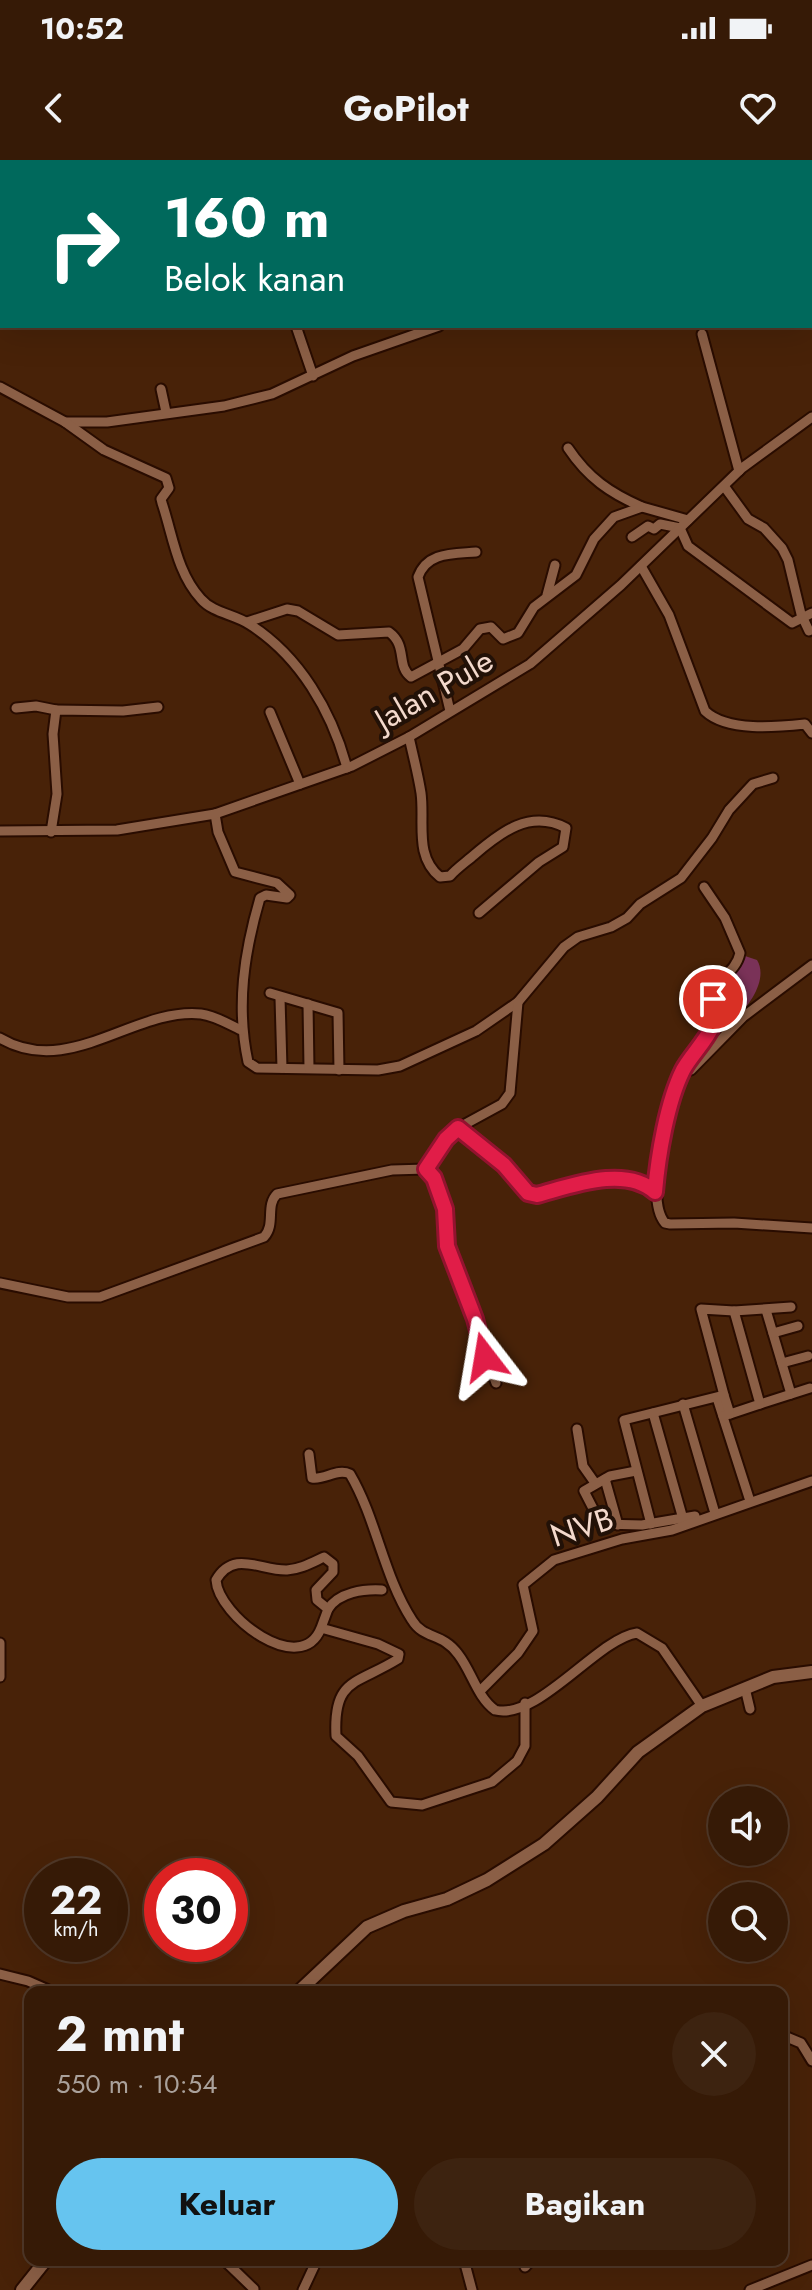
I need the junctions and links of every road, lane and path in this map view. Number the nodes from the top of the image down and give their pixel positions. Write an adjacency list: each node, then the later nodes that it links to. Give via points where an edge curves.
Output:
1 (297, 328): 4 (street)
2 (433, 328): 4 (street)
3 (702, 334): 11 (street)
4 (313, 376): 7 (street, via 249,401)
5 (0, 387): 9 (street)
6 (161, 389): 7 (street)
7 (166, 412): 9 (street, via 107,422)
8 (812, 417): 11 (street, Jalan Pule)
9 (65, 422): 21 (street, via 104,450 166,478 169,488 161,499 186,577 204,603)
10 (568, 448): 13 (street, via 599,485)
11 (739, 471): 12 (street, Jalan Pule)
12 (724, 486): 14 (street, Jalan Pule); 20 (street, via 748,519 782,548)
13 (642, 507): 14 (street); 19 (street, via 603,526 576,575)
14 (684, 524): 15 (street, via 648,526); 18 (street, Jalan Pule); 20 (street, via 688,546 706,560 792,623)
15 (632, 537)
16 (476, 552): 23 (street, via 433,557 418,577)
17 (555, 565): 19 (street)
18 (641, 566): 27 (street, Jalan Pule, via 530,664); 29 (street, via 669,615 705,711 713,719 736,725 805,724)
19 (547, 595): 23 (street, via 516,634 503,639 491,627 480,629 463,649)
20 (807, 616): 22 (street)
21 (247, 622): 23 (street, via 287,609 298,611 338,635 389,632 400,643 408,676); 31 (street, via 277,647 316,693 338,734)
22 (809, 631)
23 (439, 663): 27 (street)
24 (158, 707): 26 (street)
25 (16, 708): 26 (street)
26 (56, 710): 36 (street, via 57,794)
27 (450, 711): 30 (street, Jalan Pule)
28 (270, 712): 33 (street)
29 (812, 733)
30 (409, 737): 31 (street, Jalan Pule); 38 (street, via 422,795 422,842 428,864 440,877 450,876 514,825 547,821 566,828 563,847)
31 (347, 768): 33 (street, Jalan Pule)
32 (773, 778): 40 (street, via 753,784 681,878 627,918 564,947)
33 (300, 784): 34 (street, Jalan Pule)
34 (215, 814): 36 (street, Jalan Pule, via 117,830); 42 (street, via 235,872 277,883 290,895 260,898 242,976)
35 (0, 831): 36 (street, Jalan Pule)
36 (51, 832)
37 (704, 887): 47 (street, via 740,953 711,993 717,1019)
38 (479, 913)
39 (812, 965): 47 (street, via 743,1017 691,1070)
40 (518, 1002): 46 (street, via 476,1031 400,1066); 48 (street, via 510,1093 502,1104)
41 (308, 1004): 44 (street, via 275,995); 45 (street); 46 (street, via 338,1013)
42 (241, 1030): 43 (street, via 197,1014 56,1052); 44 (street, via 248,1062 257,1068)
43 (0, 1038)
44 (282, 1068): 45 (street)
45 (309, 1068): 46 (street)
46 (339, 1070)
47 (683, 1070): 50 (street)
48 (458, 1128): 49 (street); 50 (street, via 504,1165 528,1193 595,1180 646,1184)
49 (426, 1169): 52 (street, via 392,1170 277,1194 270,1203 271,1227 264,1237 100,1297 68,1297); 60 (street, via 445,1209 447,1246)
50 (655, 1192): 51 (street, via 665,1223)
51 (812, 1228)
52 (0, 1283)
53 (791, 1307): 54 (street)
54 (766, 1310): 55 (street); 57 (street)
55 (734, 1311): 63 (street, via 701,1309); 65 (street)
56 (798, 1326): 57 (street)
57 (773, 1333): 59 (street)
58 (808, 1356): 59 (street)
59 (782, 1363): 62 (street)
60 (496, 1383)
61 (810, 1388): 62 (street)
62 (791, 1394): 65 (street)
63 (721, 1396): 64 (street); 67 (street)
64 (683, 1404): 66 (street); 75 (street)
65 (760, 1404): 67 (street)
66 (653, 1413): 70 (street, via 624,1420); 76 (street)
67 (726, 1415): 74 (street)
68 (577, 1429): 71 (street, via 583,1466)
69 (309, 1454): 86 (street, via 312,1478 350,1474 413,1623 422,1634 444,1639 453,1648)
70 (636, 1471): 71 (street); 77 (street)
71 (600, 1481): 78 (street); 78 (street, via 584,1491 601,1524)
72 (812, 1481): 73 (street)
73 (770, 1496): 74 (street); 86 (street, NVB, via 672,1530 554,1560 523,1585 533,1631)
74 (749, 1498): 75 (street)
75 (714, 1510): 76 (street)
76 (683, 1519): 77 (street)
77 (651, 1524): 78 (street)
78 (618, 1525)
79 (382, 1590): 80 (street, via 344,1596)
80 (328, 1609): 81 (street); 81 (street, via 320,1606 316,1595 333,1572 333,1564 324,1557 282,1570 236,1563 216,1580 232,1613 264,1638 304,1647 314,1642)
81 (321, 1628): 87 (street, via 399,1654 376,1674 347,1687 335,1715 336,1736 358,1756 391,1802 422,1805 492,1782 517,1761 525,1746)
82 (0, 1643): 84 (street)
83 (812, 1672): 85 (street, via 773,1677)
84 (0, 1677)
85 (745, 1688): 88 (street); 89 (street)
86 (480, 1691): 87 (street, via 500,1712)
87 (525, 1703): 88 (street, via 570,1678 613,1642 637,1633 662,1648)
88 (702, 1706): 92 (street, via 638,1752 544,1844 447,1899 367,1927)
89 (750, 1709)
90 (0, 1974): 91 (street)
91 (39, 1986)
92 (304, 1986)
93 (788, 2038): 94 (street, via 801,2043)
94 (812, 2061)
95 (812, 2265): 100 (street)
96 (41, 2266): 102 (street)
97 (230, 2266): 101 (street)
98 (314, 2266): 103 (street)
99 (466, 2266): 104 (street)
100 (782, 2278): 105 (street); 106 (street)
101 (254, 2289)
102 (22, 2290)
103 (303, 2290)
104 (472, 2290)
105 (750, 2290)
106 (787, 2290)

